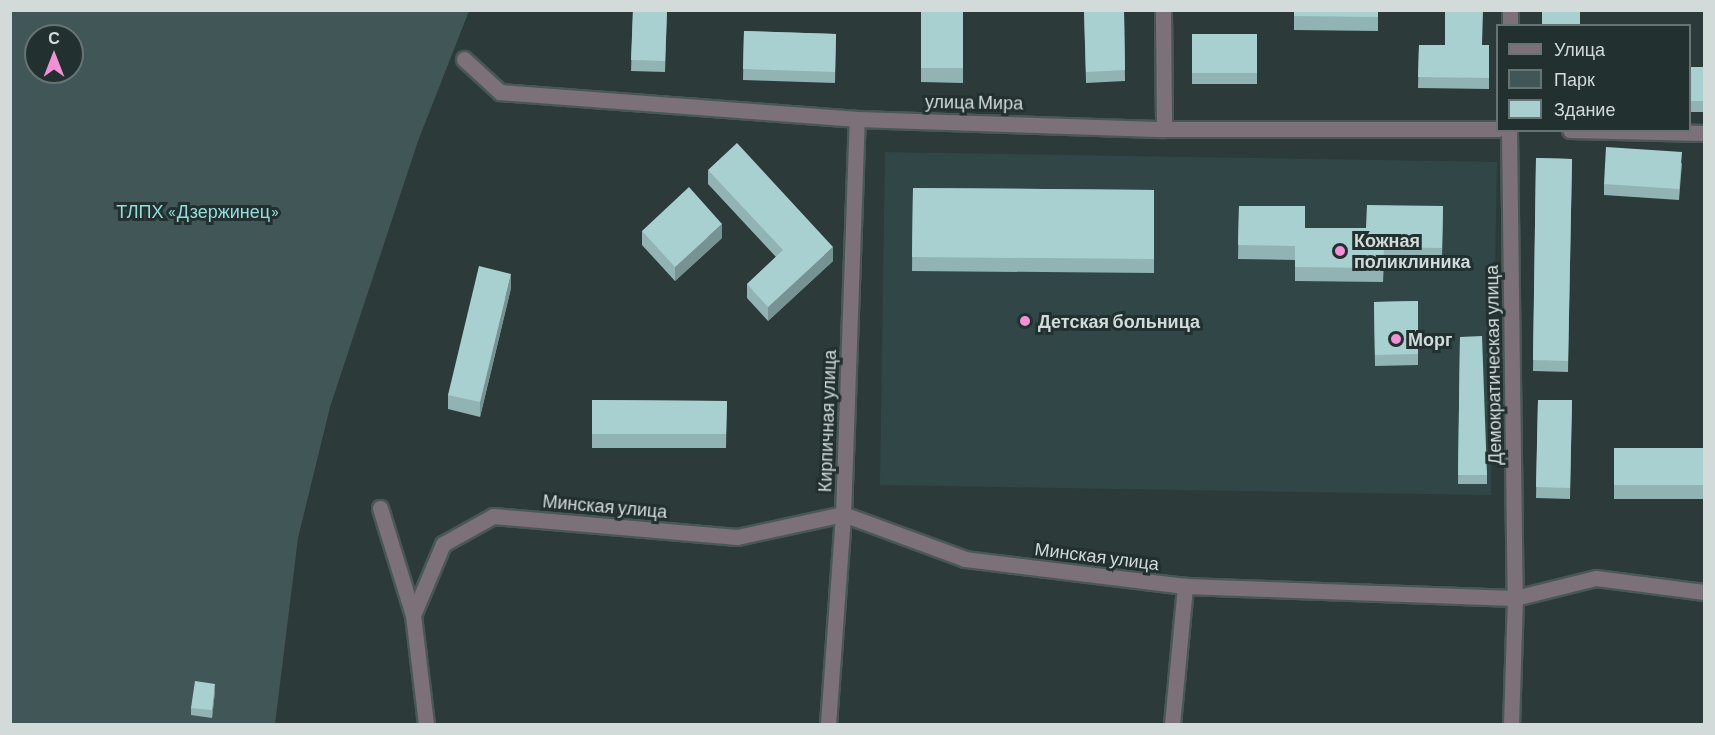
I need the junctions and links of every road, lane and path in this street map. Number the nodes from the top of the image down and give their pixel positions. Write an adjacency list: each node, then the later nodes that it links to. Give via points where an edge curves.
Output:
1 (1163, 10): 4 (street)
2 (464, 59): 3 (street, улица Мира, via 500,92)
3 (857, 119): 4 (street, улица Мира); 10 (street, Кирпичная улица)
4 (1164, 129): 5 (street, улица Мира)
5 (1496, 129)
6 (1509, 132): 13 (street, Демократическая улица)
7 (1637, 132): 8 (street)
8 (1704, 134)
9 (380, 508): 14 (street)
10 (843, 514): 11 (street, Минская улица, via 965,559); 14 (street, Минская улица, via 737,537 493,516 443,544); 16 (street, Кирпичная улица)
11 (1185, 586): 13 (street, Минская улица); 17 (street)
12 (1704, 592): 13 (street, Минская улица, via 1596,578)
13 (1515, 598): 18 (street, Демократическая улица)
14 (413, 615): 15 (street)
15 (426, 724)
16 (828, 724)
17 (1172, 724)
18 (1511, 724)

